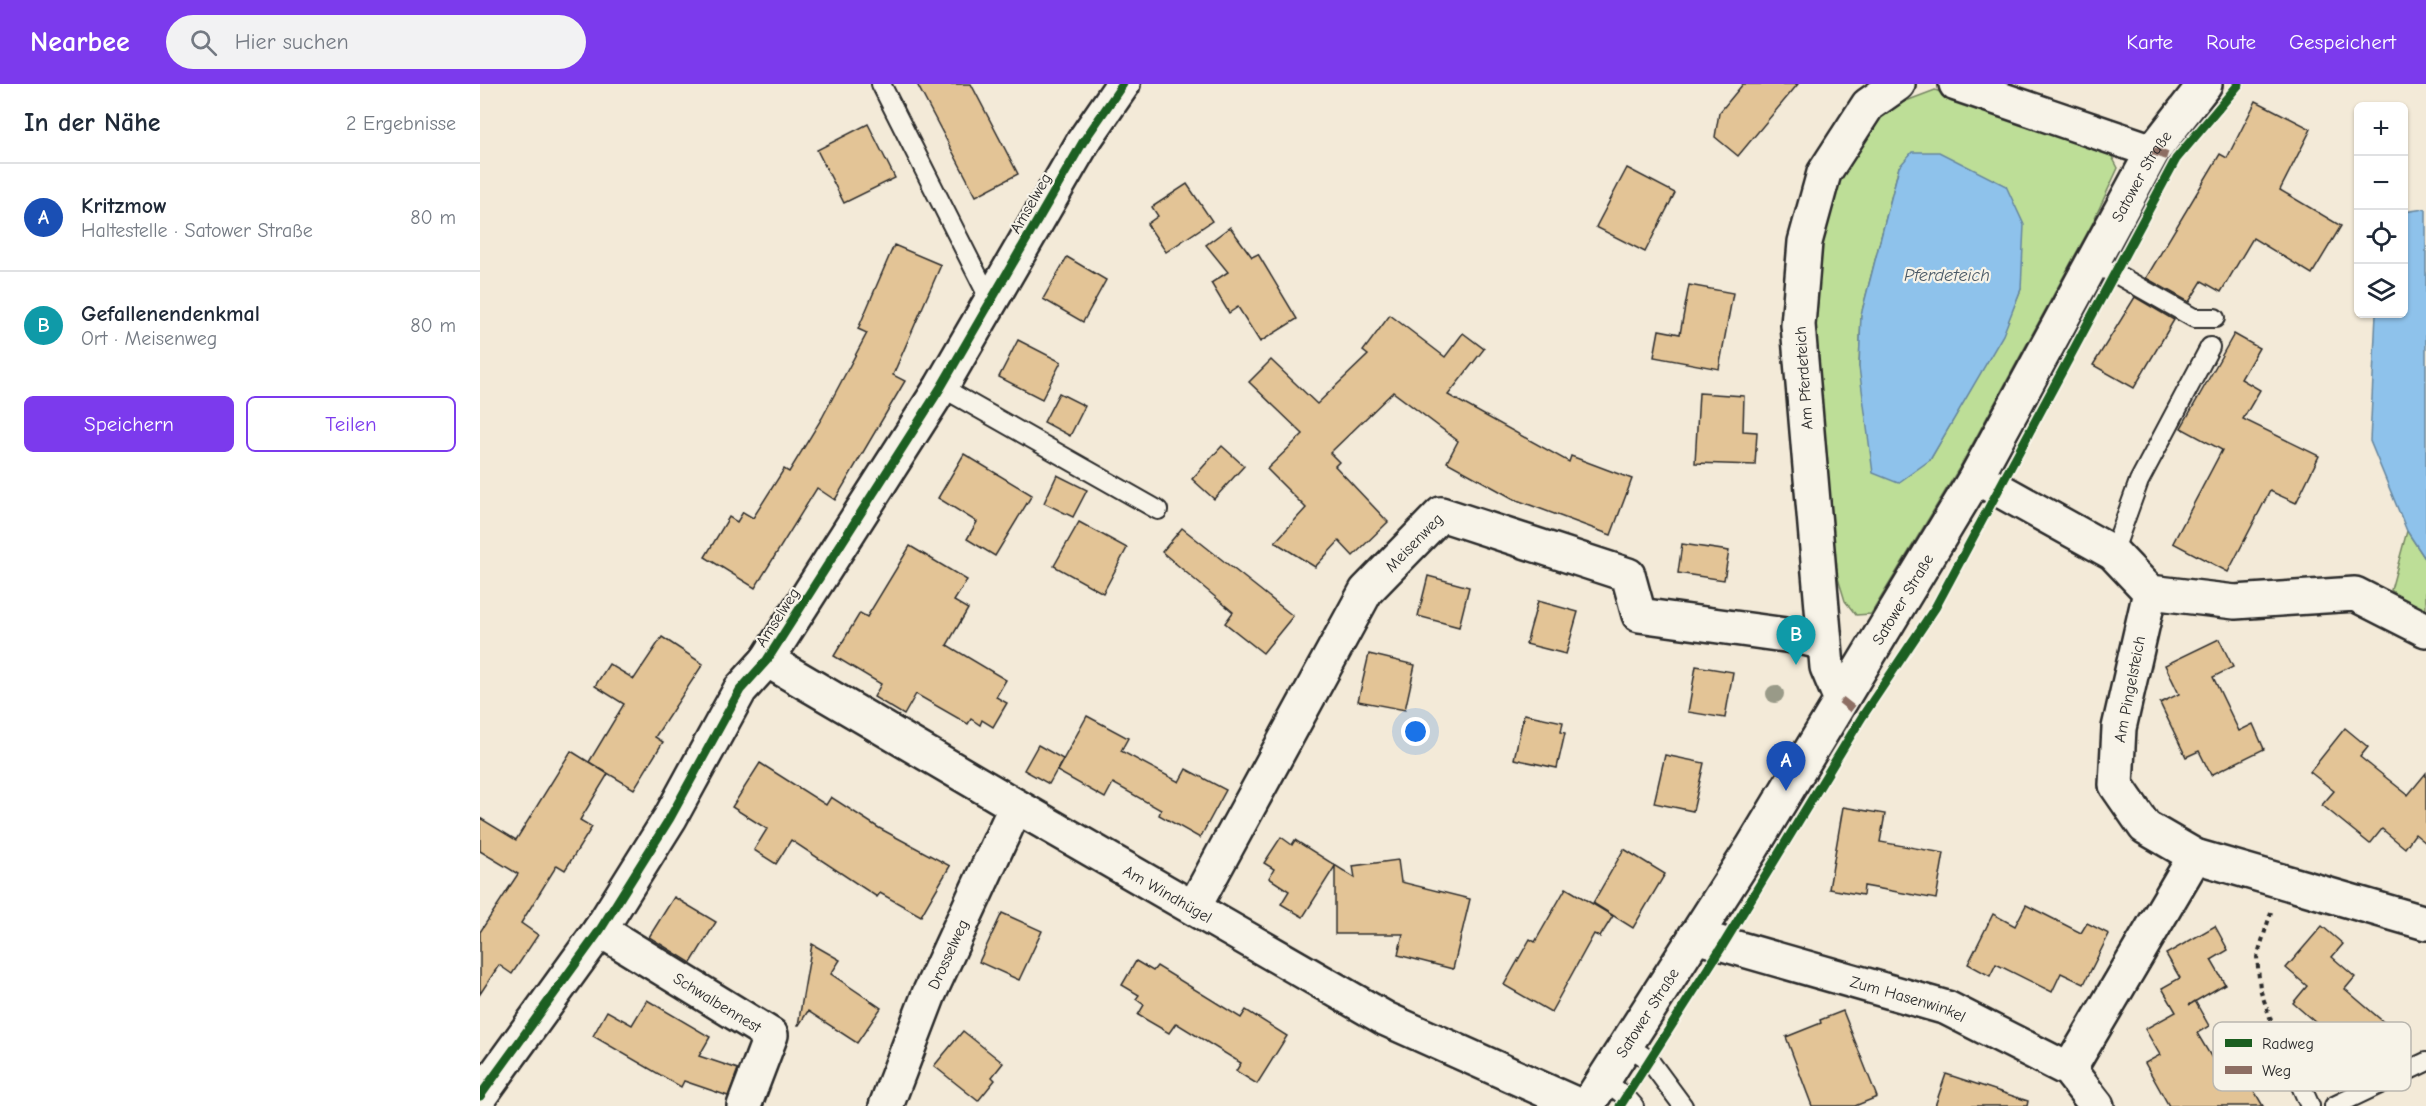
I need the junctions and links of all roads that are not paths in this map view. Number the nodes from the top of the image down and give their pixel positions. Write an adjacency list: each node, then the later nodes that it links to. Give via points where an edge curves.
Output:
1 (881, 84): 8 (lane)
2 (1123, 84): 8 (street, Amselweg, via 1083,142)
3 (1898, 84): 17 (street, Am Pferdeteich, via 1868,105 1824,173 1805,242 1798,325)
4 (1956, 84): 6 (street)
5 (2194, 89): 6 (street, Satower Straße)
6 (2153, 151): 7 (street, Satower Straße)
7 (2092, 264): 9 (lane, via 2194,318); 12 (street, Satower Straße)
8 (991, 302): 11 (street, Amselweg)
9 (2214, 318)
10 (2210, 347): 14 (lane, via 2139,481)
11 (941, 387): 13 (lane); 18 (street, Amselweg)
12 (1976, 477): 14 (street); 19 (street, Satower Straße)
13 (1158, 510)
14 (2113, 553): 15 (street)
15 (2150, 592): 16 (street, via 2235,602 2355,594); 21 (street, Am Pingelsteich, via 2119,728 2116,785 2145,827)
16 (2426, 630)
17 (1824, 642): 19 (street, Am Pferdeteich, via 1827,667); 22 (street, Meisenweg, via 1639,615 1628,575 1441,514 1366,591)
18 (767, 660): 20 (street, Am Windhügel); 24 (street, Amselweg, via 740,690 670,818)
19 (1841, 700): 25 (street, Satower Straße)
20 (1016, 806): 22 (street, Am Windhügel); 35 (street, Drosselweg, via 929,994)
21 (2194, 856): 23 (street, Am Pingelsteich); 29 (street)
22 (1194, 907): 36 (street, Am Windhügel, via 1386,1019)
23 (2426, 922)
24 (600, 930): 33 (street, Amselweg); 34 (street, Schwalbennest, via 771,1035)
25 (1695, 936): 26 (street, Satower Straße); 29 (street, Zum Hasenwinkel, via 1947,1008)
26 (1627, 1045): 32 (street, Satower Straße); 38 (lane, via 1649,1060)
27 (2426, 1062): 28 (lane)
28 (2411, 1069)
29 (2070, 1070): 39 (street, Zum Hasenwinkel)
30 (2303, 1091): 40 (lane)
31 (2365, 1091): 41 (lane)
32 (1595, 1093): 37 (lane, via 1626,1097)
33 (480, 1096)
34 (744, 1106)
35 (886, 1106)
36 (1580, 1106)
37 (1634, 1106)
38 (1683, 1106)
39 (2097, 1106)
40 (2310, 1106)
41 (2334, 1106)

